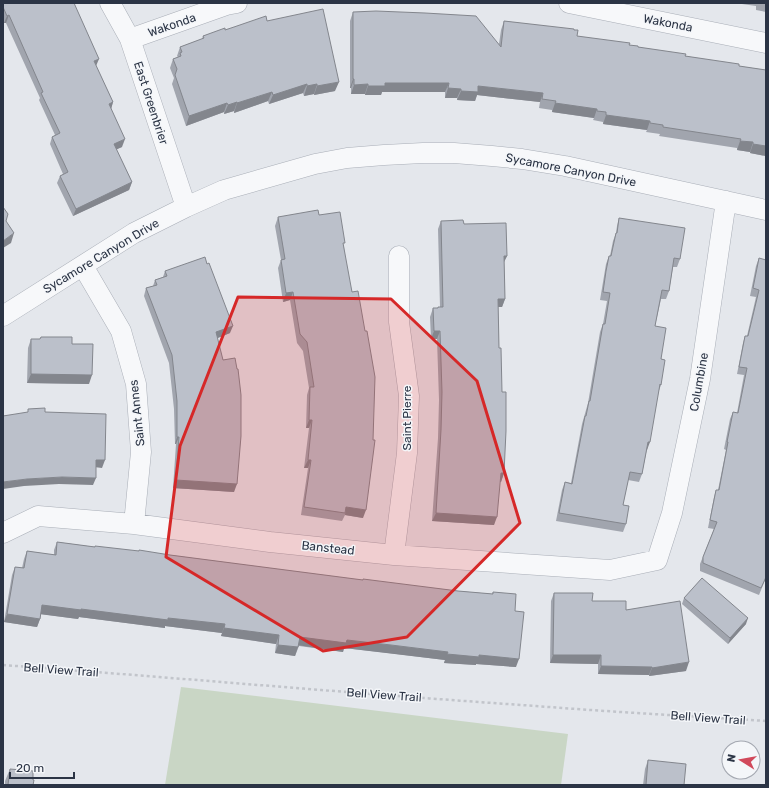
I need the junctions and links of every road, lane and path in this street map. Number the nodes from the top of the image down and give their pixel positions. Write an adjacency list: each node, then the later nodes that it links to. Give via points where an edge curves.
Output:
1 (110, 3): 4 (street, East Greenbrier)
2 (237, 3): 4 (street, Wakonda)
3 (569, 3): 5 (street, Wakonda)
4 (130, 40): 7 (street, East Greenbrier)
5 (766, 43)
6 (726, 201): 7 (street, Sycamore Canyon Drive, via 522,159 422,153 384,154 315,164 224,190); 8 (street, Sycamore Canyon Drive); 15 (street, Columbine, via 700,379 672,512)
7 (186, 207): 10 (street, Sycamore Canyon Drive, via 134,233)
8 (766, 210)
9 (399, 256): 14 (street, Saint Pierre, via 399,322 409,396 407,453)
10 (83, 266): 11 (street, Sycamore Canyon Drive); 12 (street, Saint Annes, via 121,331 136,384 141,452)
11 (3, 316)
12 (134, 524): 13 (street, Banstead, via 38,516); 14 (street, Banstead)
13 (3, 533)
14 (394, 555): 15 (street, Banstead, via 610,570)
15 (657, 560)
16 (3, 665): 17 (path, Bell View Trail, via 538,707)
17 (766, 722)

